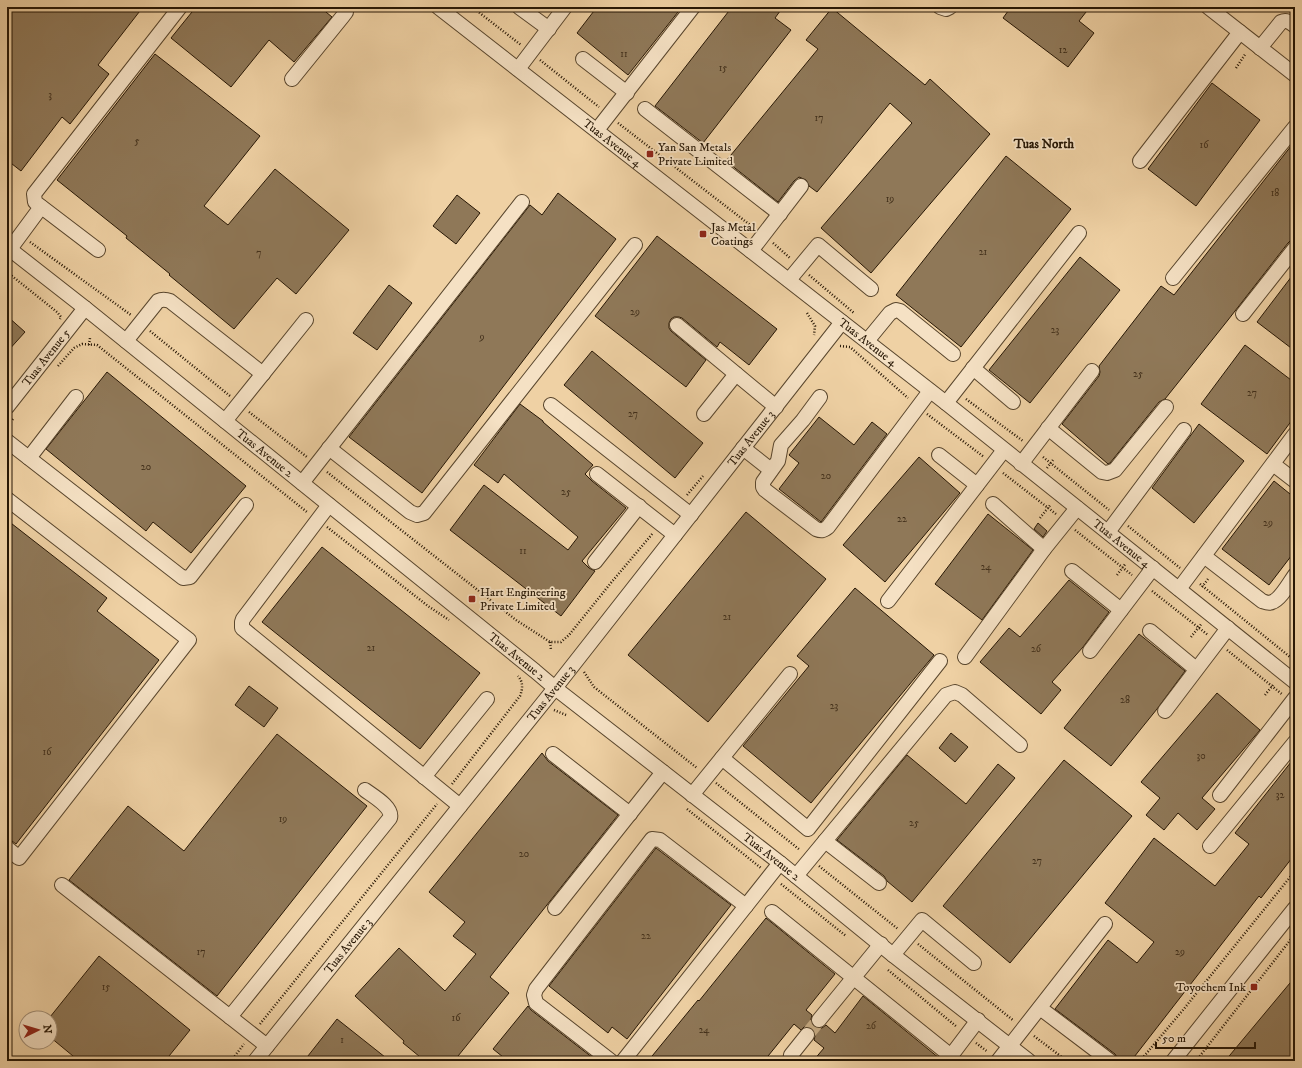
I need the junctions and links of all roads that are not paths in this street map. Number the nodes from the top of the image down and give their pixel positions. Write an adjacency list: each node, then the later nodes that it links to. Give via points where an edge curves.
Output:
1 (180, 7): 25 (street, via 36,192 35,202)
2 (346, 7): 17 (street, via 343,16)
3 (438, 7): 15 (street, Tuas Avenue 4)
4 (519, 7): 11 (street)
5 (565, 7): 11 (street)
6 (693, 7): 18 (street)
7 (940, 7): 8 (street)
8 (950, 7)
9 (1208, 7): 12 (street)
10 (1295, 26): 13 (street, via 1284,20)
11 (548, 29): 15 (street)
12 (1240, 32): 13 (street); 22 (street)
13 (1257, 45): 16 (street)
14 (583, 59): 18 (street)
15 (518, 69): 20 (street, Tuas Avenue 4)
16 (1295, 75)
17 (292, 79)
18 (627, 92): 20 (street)
19 (645, 109): 26 (street)
20 (597, 130): 32 (street, Tuas Avenue 4)
21 (1294, 130): 33 (street)
22 (1140, 161)
23 (801, 186): 26 (street)
24 (522, 202): 63 (street)
25 (41, 207): 29 (street); 31 (street)
26 (780, 214): 32 (street)
27 (1079, 232): 44 (street)
28 (635, 245): 63 (street, via 424,513 417,515 410,512)
29 (8, 248): 36 (street, Tuas Avenue 2)
30 (1295, 248): 37 (street)
31 (98, 250)
32 (751, 251): 34 (street, Tuas Avenue 4)
33 (1173, 278)
34 (789, 280): 35 (street, via 818,245); 39 (street, Tuas Avenue 4)
35 (872, 289)
36 (85, 308): 41 (street, Tuas Avenue 2); 56 (street, Tuas Avenue 5)
37 (1243, 314)
38 (306, 320): 46 (street)
39 (842, 322): 42 (street, Tuas Avenue 4); 54 (street, Tuas Avenue 3)
40 (677, 325): 47 (street)
41 (126, 341): 46 (street, via 162,299 170,301); 58 (street, Tuas Avenue 2)
42 (867, 341): 43 (street, via 890,313 896,310); 48 (street, Tuas Avenue 4)
43 (953, 354)
44 (973, 368): 51 (street); 52 (street)
45 (1092, 371): 59 (street)
46 (262, 374): 58 (street)
47 (736, 374): 54 (street); 57 (street)
48 (930, 391): 52 (street, Tuas Avenue 4); 70 (street, via 824,530 816,529 765,490 763,482)
49 (76, 397): 67 (street)
50 (820, 397): 70 (street, via 781,445 779,460)
51 (1014, 402)
52 (946, 403): 65 (street, Tuas Avenue 4)
53 (551, 405): 81 (street)
54 (776, 407): 64 (street, Tuas Avenue 3)
55 (1166, 407): 59 (street, via 1116,470 1107,473 1102,472)
56 (12, 411)
57 (704, 414)
58 (225, 421): 73 (street, Tuas Avenue 2)
59 (1048, 428): 68 (street)
60 (1184, 430): 82 (street)
61 (1295, 434): 69 (street)
62 (7, 441): 67 (street)
63 (329, 448): 73 (street)
64 (743, 448): 70 (street); 81 (street, Tuas Avenue 3)
65 (1004, 450): 68 (street, Tuas Avenue 4); 74 (street)
66 (939, 455): 74 (street)
67 (29, 458): 77 (street, via 182,578 190,577)
68 (1021, 464): 80 (street, Tuas Avenue 4)
69 (1273, 464): 72 (street); 85 (street)
70 (772, 470)
71 (597, 474): 79 (street)
72 (1295, 481)
73 (302, 483): 78 (street, Tuas Avenue 2)
74 (977, 485): 91 (street)
75 (7, 499): 118 (street, via 189,640 19,858)
76 (993, 504): 84 (street)
77 (246, 505)
78 (329, 505): 101 (street, Tuas Avenue 2); 110 (street, via 243,619 242,628)
79 (639, 506): 83 (street); 86 (street)
80 (1077, 508): 82 (street, Tuas Avenue 4); 84 (street)
81 (691, 515): 83 (street, Tuas Avenue 3)
82 (1108, 532): 87 (street, Tuas Avenue 4)
83 (675, 535): 101 (street, Tuas Avenue 3)
84 (1044, 549): 96 (street)
85 (1204, 556): 89 (street, via 1262,602 1268,603 1277,599); 90 (street)
86 (595, 562)
87 (1153, 568): 90 (street, Tuas Avenue 4); 92 (street)
88 (1072, 571): 92 (street)
89 (1295, 575)
90 (1179, 589): 93 (street, Tuas Avenue 4)
91 (888, 601)
92 (1121, 610): 95 (street)
93 (1228, 628): 98 (street); 100 (street, Tuas Avenue 4)
94 (1150, 631): 98 (street)
95 (1090, 651)
96 (965, 657)
97 (940, 661): 108 (street, via 808,829)
98 (1196, 669): 104 (street)
99 (790, 674): 108 (street)
100 (1295, 682)
101 (555, 688): 109 (street, Tuas Avenue 2); 114 (street, Tuas Avenue 3)
102 (1295, 698): 113 (street)
103 (487, 699): 110 (street)
104 (1165, 711)
105 (1295, 742): 117 (street)
106 (1020, 745): 116 (street, via 962,695 955,692 946,695)
107 (553, 754): 115 (street)
108 (722, 758): 112 (street)
109 (663, 772): 112 (street, Tuas Avenue 2); 115 (street)
110 (424, 776): 114 (street)
111 (365, 790): 133 (street, via 388,808 390,818)
112 (692, 794): 119 (street, Tuas Avenue 2)
113 (1220, 795)
114 (460, 806): 137 (street, Tuas Avenue 3)
115 (630, 814): 124 (street)
116 (825, 841): 120 (street); 121 (street)
117 (1210, 846)
118 (7, 848)
119 (780, 863): 120 (street, Tuas Avenue 2); 123 (street)
120 (796, 876): 128 (street, Tuas Avenue 2)
121 (879, 884)
122 (62, 885): 133 (street)
123 (746, 906): 141 (street, via 660,840 652,839 536,989 534,995 536,1003); 142 (street)
124 (555, 908)
125 (1295, 908): 147 (street)
126 (772, 912): 131 (street)
127 (1105, 924): 132 (street)
128 (881, 944): 129 (street, Tuas Avenue 2); 131 (street)
129 (893, 955): 130 (street, via 922,920); 135 (street, Tuas Avenue 2)
130 (974, 962)
131 (854, 978): 134 (street); 139 (street)
132 (1040, 1008): 138 (street); 146 (street)
133 (230, 1017): 137 (street)
134 (819, 1020)
135 (978, 1020): 138 (street, Tuas Avenue 2); 139 (street)
136 (807, 1035): 143 (street, via 791,1055)
137 (267, 1046): 140 (street, Tuas Avenue 3)
138 (1010, 1046): 144 (street); 145 (street, Tuas Avenue 2)
139 (949, 1058)
140 (255, 1061)
141 (611, 1061)
142 (623, 1061)
143 (790, 1061)
144 (998, 1061)
145 (1029, 1061)
146 (1110, 1061)
147 (1173, 1061)

